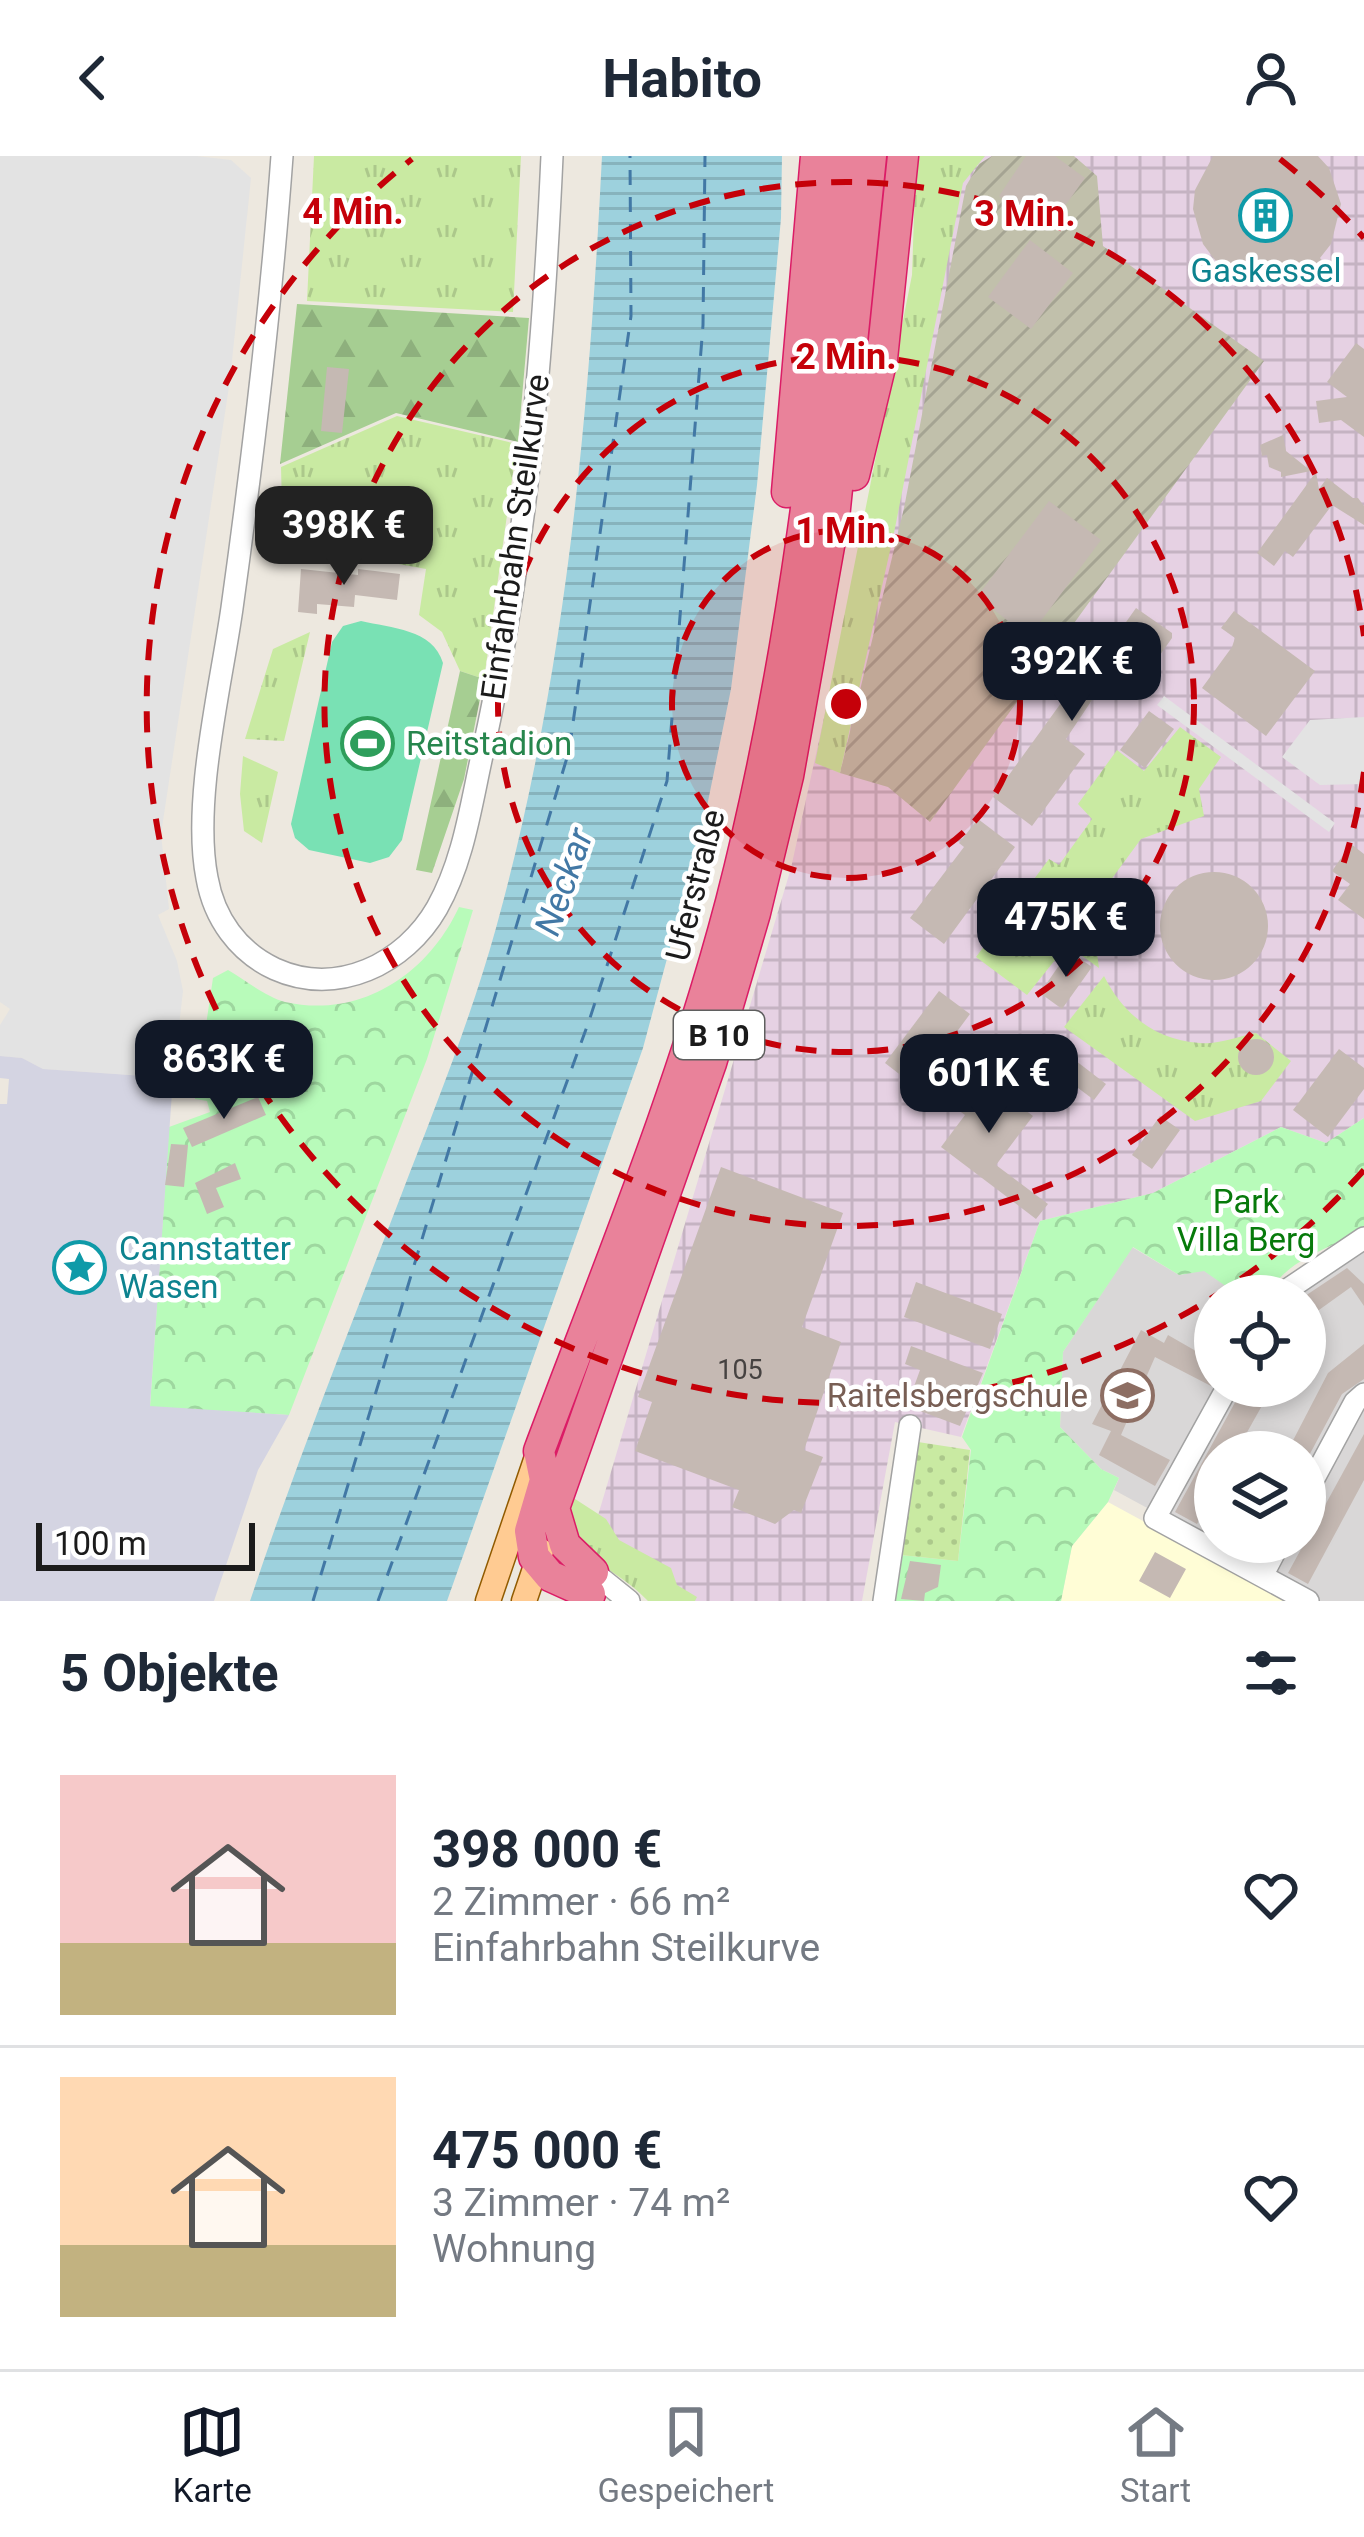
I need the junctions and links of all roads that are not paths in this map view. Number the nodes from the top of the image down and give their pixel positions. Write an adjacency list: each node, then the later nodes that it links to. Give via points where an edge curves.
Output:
1 (282, 156): 2 (street, Einfahrbahn Steilkurve, via 258,417 203,826 207,880 223,922 252,955 302,978 348,977 401,951 436,911 461,848 508,615 537,393)
2 (552, 156)
3 (816, 156): 8 (highway, B 10, via 782,554)
4 (844, 156): 8 (highway, Uferstraße / B 10)
5 (871, 156): 7 (highway, Uferstraße / B 10)
6 (903, 156): 7 (highway, B 10, via 882,359 857,469)
7 (834, 518): 16 (highway, Uferstraße / B 10, via 788,776 748,935 686,1139)
8 (793, 605): 14 (highway, Uferstraße / B 10, via 763,766 703,998)
9 (1360, 1249): 10 (street)
10 (1315, 1275)
11 (1364, 1394): 15 (street)
12 (1216, 1407): 19 (street, via 1155,1518)
13 (910, 1426): 25 (street)
14 (539, 1451): 17 (highway, via 545,1480 530,1531); 21 (main road, Uferstraße)
15 (1326, 1457)
16 (554, 1508): 17 (main road, Uferstraße / B 10); 20 (highway, via 565,1545)
17 (536, 1563): 20 (highway, via 550,1576); 21 (main road); 22 (main road, Uferstraße / B 10)
18 (1269, 1563): 19 (street)
19 (1262, 1576): 26 (street)
20 (597, 1589): 23 (main road); 24 (street)
21 (489, 1601)
22 (524, 1601)
23 (554, 1601)
24 (629, 1601)
25 (884, 1601)
26 (1308, 1601)

